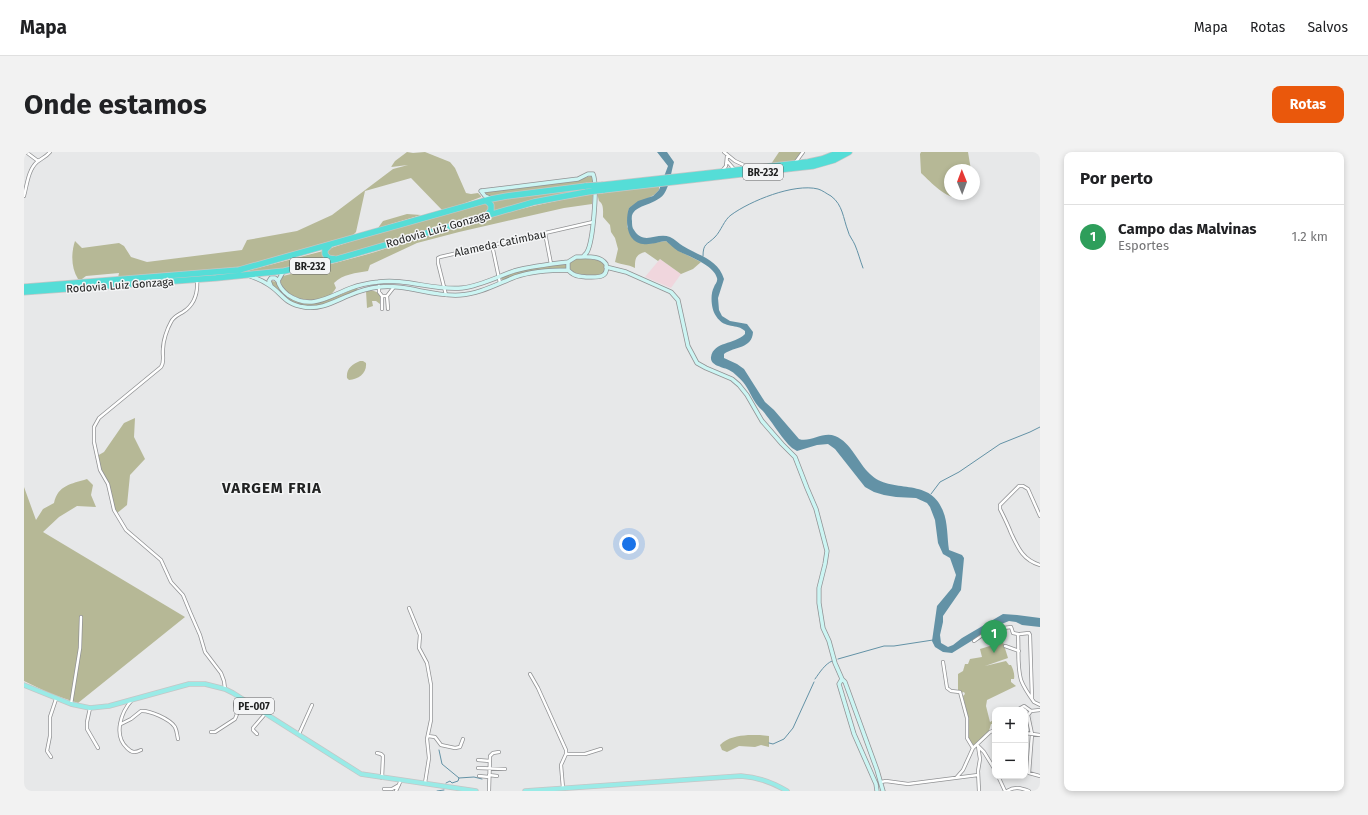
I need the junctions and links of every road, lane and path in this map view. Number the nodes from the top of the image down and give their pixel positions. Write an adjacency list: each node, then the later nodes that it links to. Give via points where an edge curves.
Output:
1 (26, 152): 8 (street)
2 (50, 152): 8 (street)
3 (724, 152): 7 (street)
4 (803, 152): 10 (street)
5 (840, 152): 10 (highway, Rodovia Luiz Gonzaga / BR-232, via 822,159)
6 (849, 152): 14 (highway, Rodovia Luiz Gonzaga / BR-232, via 834,160 813,166)
7 (729, 156): 9 (street); 11 (street)
8 (38, 161): 17 (street, via 30,171)
9 (727, 161): 12 (street); 13 (street)
10 (795, 163): 11 (highway, Rodovia Luiz Gonzaga / BR-232)
11 (750, 168): 12 (highway, Rodovia Luiz Gonzaga / BR-232)
12 (735, 170): 13 (highway, Rodovia Luiz Gonzaga / BR-232)
13 (720, 172): 14 (highway, Rodovia Luiz Gonzaga / BR-232)
14 (674, 179): 15 (highway, Rodovia Luiz Gonzaga / BR-232, bridge)
15 (586, 189): 18 (highway, Rodovia Luiz Gonzaga / BR-232); 20 (highway, Rodovia Luiz Gonzaga / BR-232)
16 (480, 191): 18 (main road); 19 (main road); 21 (main road, via 578,179 590,174 594,176)
17 (24, 196)
18 (491, 199): 19 (highway, Rodovia Luiz Gonzaga / BR-232)
19 (480, 202): 20 (highway, via 488,202 492,207); 23 (highway, Rodovia Luiz Gonzaga / BR-232)
20 (486, 216): 28 (highway, Rodovia Luiz Gonzaga / BR-232)
21 (593, 222): 22 (street, Alameda Catimbau); 25 (main road)
22 (545, 234): 24 (street, Alameda Catimbau); 30 (street)
23 (333, 244): 28 (highway, via 326,248 325,254 330,259); 43 (highway, Rodovia Luiz Gonzaga / BR-232, via 239,270)
24 (492, 245): 35 (street); 47 (street, Alameda Catimbau, via 438,258)
25 (588, 251): 26 (main road); 27 (main road)
26 (583, 257): 27 (main road); 29 (main road, via 576,257)
27 (592, 257): 31 (main road, via 602,260)
28 (337, 259): 33 (highway, Rodovia Luiz Gonzaga / BR-232)
29 (568, 262): 30 (main road); 32 (main road)
30 (551, 264): 35 (main road)
31 (606, 267): 32 (main road, via 604,275 598,277 575,275); 65 (main road, via 626,272 672,292 678,300 688,346 697,363 732,379 739,385 762,421 795,457 823,531 827,551 819,588 822,628)
32 (568, 270): 39 (main road, via 545,270)
33 (284, 271): 34 (highway, Rodovia Luiz Gonzaga / BR-232); 37 (main road)
34 (249, 276): 36 (highway, Rodovia Luiz Gonzaga / BR-232); 44 (main road)
35 (498, 277): 39 (street); 47 (main road, via 472,286)
36 (197, 280): 50 (highway, Rodovia Luiz Gonzaga / BR-232); 67 (street, via 198,289 194,300 170,323 161,367 98,418 94,426 94,442 100,470 107,482 114,510 126,530 161,560 171,582 183,595 205,652 222,676)
37 (278, 281): 41 (main road, via 280,288 290,296 310,302 326,300); 44 (main road, via 271,278 269,281)
38 (379, 281): 40 (main road); 41 (main road); 45 (street)
39 (500, 283): 52 (main road, via 469,294)
40 (423, 285): 47 (main road); 48 (street)
41 (358, 286): 49 (street)
42 (395, 286): 45 (main road); 48 (main road); 54 (street)
43 (24, 287)
44 (272, 287): 49 (main road, via 289,302 313,308 330,304)
45 (379, 287): 46 (main road); 51 (street)
46 (370, 289): 49 (main road); 51 (street)
47 (445, 289): 52 (street)
48 (421, 290): 52 (main road)
49 (359, 291)
50 (24, 292)
51 (379, 292): 53 (street)
52 (446, 295)
53 (382, 296): 54 (street); 54 (street, via 382,307 387,307)
54 (387, 296)
55 (1040, 516): 56 (street, via 1028,489 1023,486 1019,486 1000,504 1020,552)
56 (1040, 565)
57 (409, 608): 89 (street, via 420,635 419,648 427,663 431,685 431,720)
58 (81, 617): 72 (street, via 80,648)
59 (1019, 634): 60 (street, via 1013,633 1011,627 994,630); 62 (street); 71 (street, via 1030,635)
60 (974, 641)
61 (1005, 646): 62 (street)
62 (1019, 651): 71 (street, via 1022,680)
63 (943, 662): 94 (street, via 947,688 960,692 962,696 968,718 967,738)
64 (530, 674): 99 (street)
65 (842, 679): 116 (main road, via 846,682); 126 (main road, via 839,684 854,734)
66 (24, 685): 69 (main road, PE-007)
67 (225, 689): 68 (main road, PE-007); 70 (main road, PE-007, via 205,684 189,684)
68 (239, 697): 79 (main road, PE-007); 83 (street, via 235,704 235,719)
69 (56, 699): 72 (main road, PE-007); 100 (street, via 50,720 47,751)
70 (133, 699): 76 (main road, PE-007); 81 (street, via 124,710)
71 (1032, 699): 73 (street)
72 (71, 704): 76 (main road, PE-007)
73 (1040, 704)
74 (312, 705): 86 (street)
75 (1024, 706): 78 (street)
76 (90, 708): 93 (street, via 87,729)
77 (1040, 710): 78 (street)
78 (1031, 711): 80 (street)
79 (265, 713): 85 (street, via 253,728); 86 (main road, PE-007)
80 (1028, 715): 87 (street)
81 (121, 724): 90 (street, via 141,711 149,711 173,725); 96 (street, via 120,736 124,745 132,752)
82 (992, 731): 92 (street)
83 (211, 732)
84 (1028, 733): 87 (street)
85 (257, 734)
86 (299, 734): 113 (main road, PE-007, via 361,774)
87 (1032, 734): 88 (street); 107 (street)
88 (1040, 734)
89 (428, 736): 91 (street, via 435,737 441,745 457,748 461,746); 118 (street, via 429,758)
90 (178, 739)
91 (463, 739)
92 (977, 745): 94 (street); 103 (street); 108 (street, via 980,759)
93 (98, 748)
94 (973, 748): 114 (street, via 963,770)
95 (600, 749): 99 (street, via 585,754)
96 (141, 750)
97 (499, 752): 102 (street, via 491,754)
98 (377, 753): 113 (street, via 383,756)
99 (566, 754): 119 (street, via 560,765)
100 (51, 757)
101 (478, 760): 102 (street)
102 (490, 761): 105 (street)
103 (992, 765)
104 (478, 768): 105 (street)
105 (489, 768): 106 (street); 110 (street)
106 (505, 769)
107 (1029, 773): 112 (street)
108 (978, 775): 114 (street); 128 (street)
109 (479, 776): 110 (street)
110 (489, 776): 111 (street); 123 (street)
111 (497, 776)
112 (1040, 776)
113 (382, 778): 117 (main road, PE-007)
114 (956, 778): 116 (street, via 908,784)
115 (1000, 779): 129 (street)
116 (881, 782): 127 (main road)
117 (400, 783): 118 (main road, PE-007); 120 (street, via 392,789); 121 (street)
118 (425, 783): 122 (main road, PE-007)
119 (563, 788): 124 (main road); 125 (main road, via 745,776 768,781)
120 (384, 789)
121 (396, 791)
122 (476, 791)
123 (489, 791)
124 (525, 791)
125 (787, 791)
126 (877, 791)
127 (883, 791)
128 (979, 791)
129 (1006, 791): 130 (street, via 1017,788)
130 (1029, 791)

